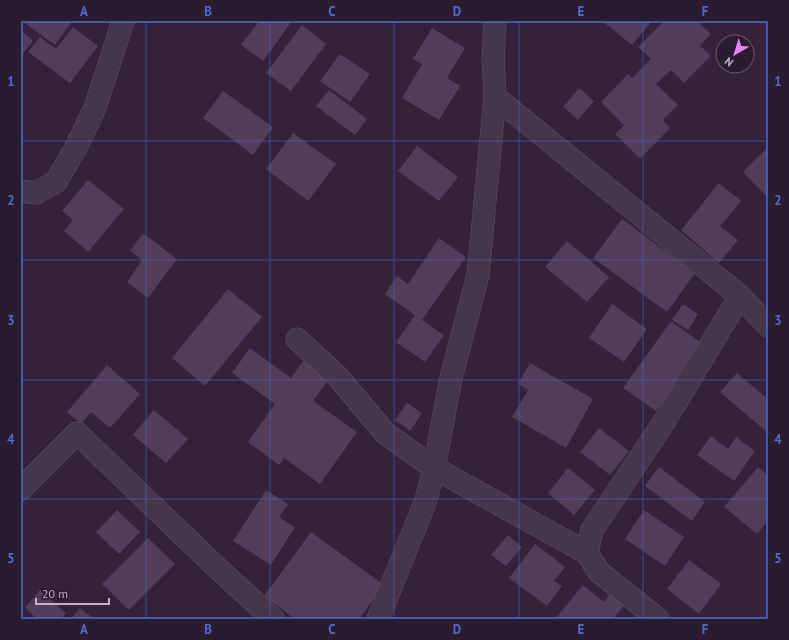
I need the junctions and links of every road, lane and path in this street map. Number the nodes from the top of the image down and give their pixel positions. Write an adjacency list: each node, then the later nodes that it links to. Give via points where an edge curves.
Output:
1 (123, 21): 4 (street, via 95,108 56,182 36,193)
2 (495, 21): 3 (street)
3 (495, 97): 5 (street); 8 (street, via 478,275 451,378)
4 (21, 191)
5 (740, 296): 6 (street); 10 (street, via 664,422 592,530)
6 (768, 326)
7 (297, 339): 8 (street, via 338,377 386,434)
8 (434, 468): 10 (street); 12 (street, via 426,500)
9 (21, 489): 11 (street, via 77,433)
10 (586, 553): 13 (street, via 599,572)
11 (273, 619)
12 (378, 619)
13 (658, 619)

